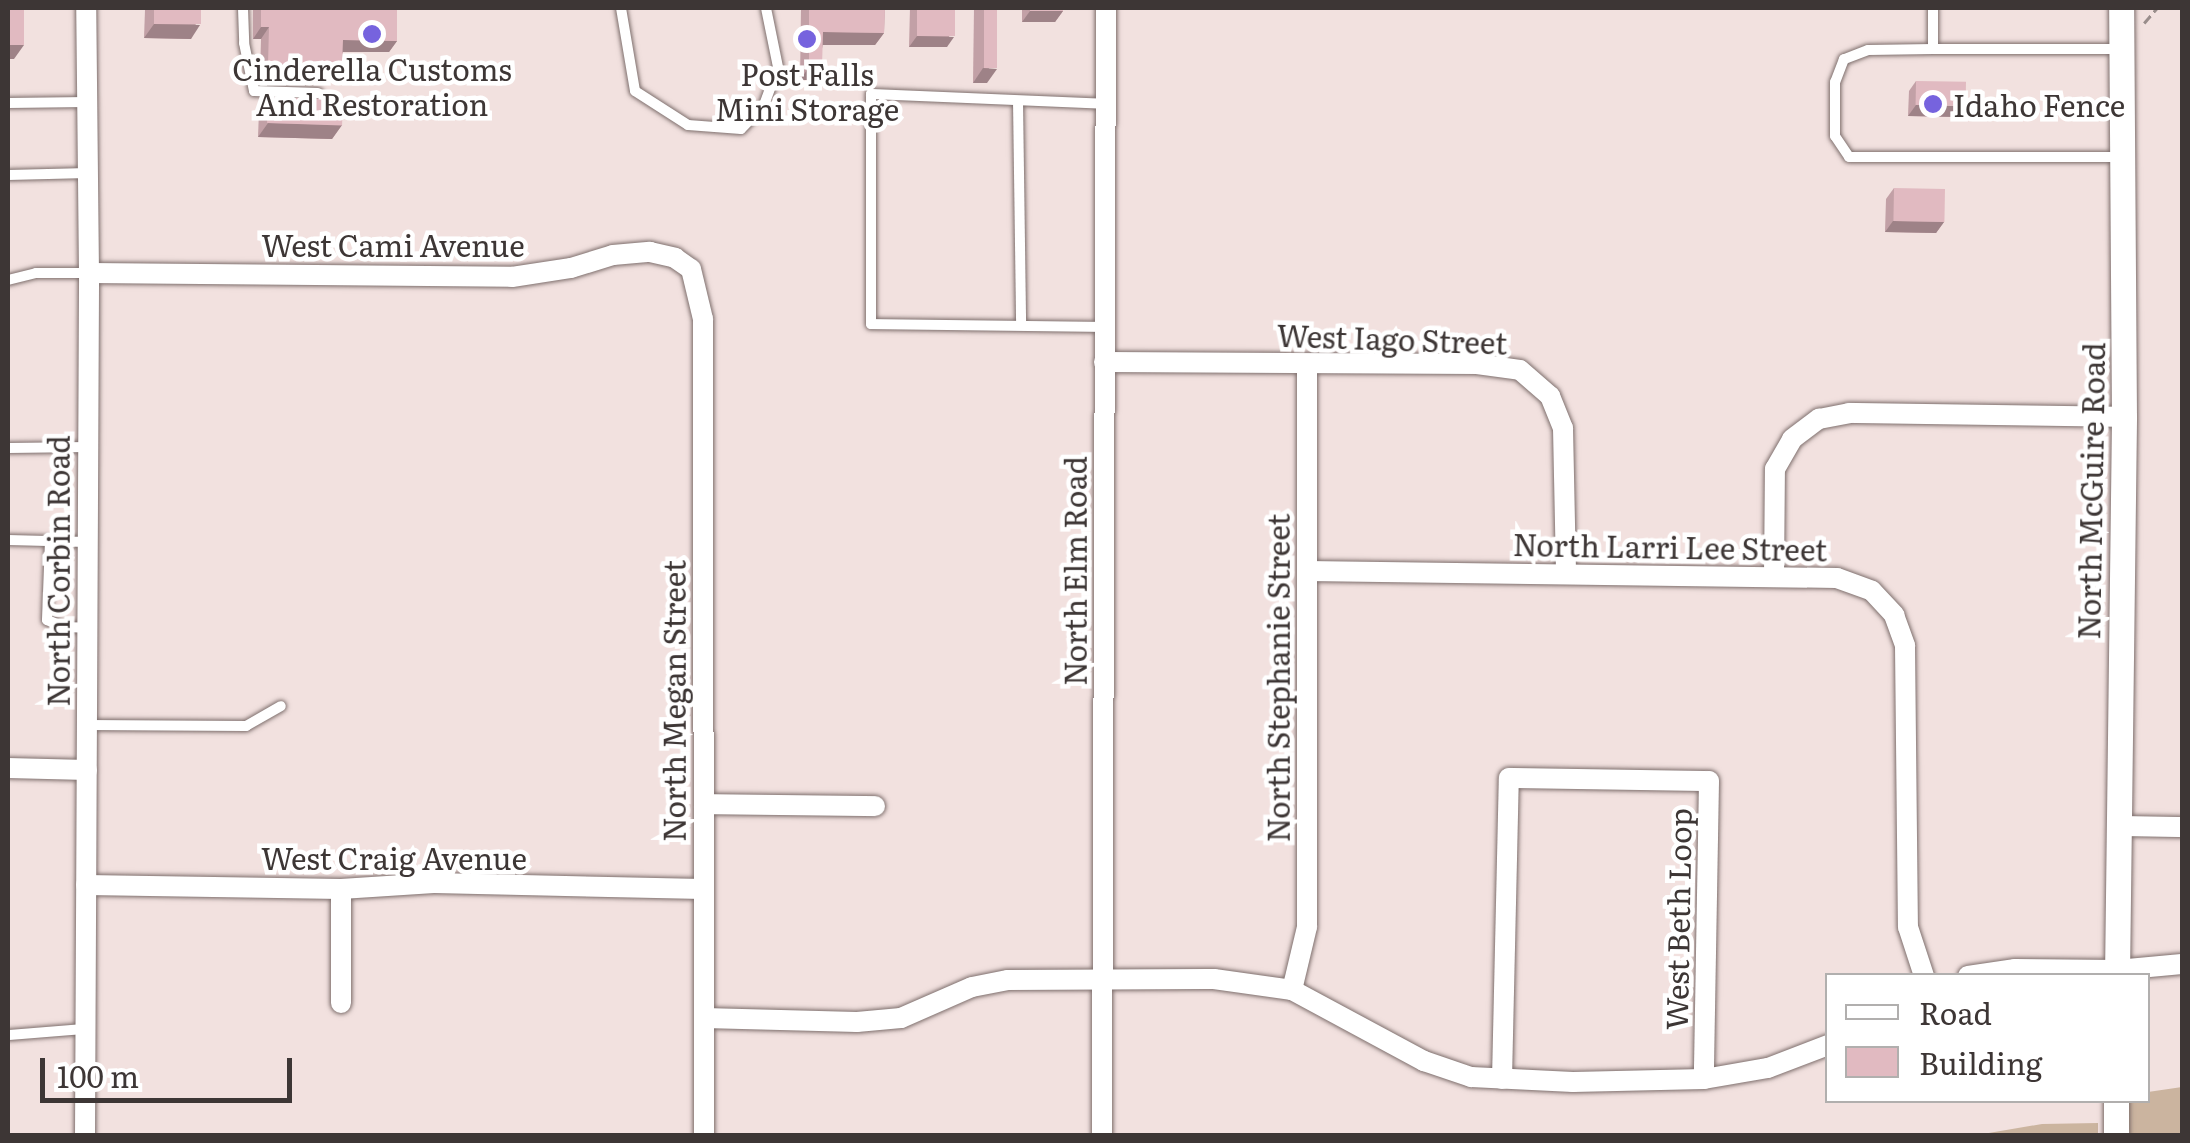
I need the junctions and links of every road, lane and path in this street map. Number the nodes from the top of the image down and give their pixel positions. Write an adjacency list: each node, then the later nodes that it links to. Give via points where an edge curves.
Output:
1 (86, 8): 12 (street, North Corbin Road)
2 (243, 8): 10 (lane, via 254,90)
3 (621, 8): 4 (lane, via 635,91 688,125 741,129 764,106 778,67)
4 (766, 8)
5 (1106, 8): 14 (street, North Elm Road)
6 (1934, 8): 8 (lane)
7 (2121, 8): 9 (street, North McGuire Road)
8 (1932, 49): 9 (lane); 15 (lane, via 1868,50 1844,59 1835,82 1835,136 1849,157)
9 (2122, 49): 15 (street, North McGuire Road)
10 (318, 93)
11 (1018, 101): 14 (lane); 21 (lane); 21 (lane, via 870,94 870,324)
12 (88, 102): 13 (lane); 16 (street, North Corbin Road)
13 (8, 103)
14 (1105, 104): 22 (street, North Elm Road)
15 (2122, 157): 25 (street, North McGuire Road)
16 (88, 173): 17 (lane); 19 (street, North Corbin Road)
17 (8, 174)
18 (691, 270): 19 (street, West Cami Avenue, via 650,252 512,277); 39 (street, North Megan Street, via 702,319)
19 (89, 273): 20 (lane); 26 (street, North Corbin Road)
20 (8, 280)
21 (1021, 324): 22 (lane)
22 (1103, 326): 23 (street, North Elm Road)
23 (1104, 362): 24 (street, West Iago Street); 50 (street, North Elm Road)
24 (1306, 364): 31 (street, North Stephanie Street); 32 (street, West Iago Street, via 1502,366 1536,381 1564,428)
25 (2124, 416): 33 (street, via 1849,413 1819,419 1792,439 1776,470); 41 (street, North McGuire Road)
26 (88, 447): 27 (lane); 30 (street, North Corbin Road)
27 (8, 448)
28 (8, 540): 29 (lane)
29 (50, 541): 30 (lane); 34 (lane, via 47,620)
30 (88, 542): 34 (street, North Corbin Road)
31 (1306, 571): 32 (street, North Larri Lee Street); 51 (street, North Stephanie Street, via 1306,928)
32 (1566, 573): 33 (street, North Larri Lee Street)
33 (1774, 577): 47 (street, North Larri Lee Street, via 1857,582 1883,599 1901,630 1908,927)
34 (88, 628): 36 (street, North Corbin Road)
35 (281, 706): 36 (lane, via 246,726)
36 (87, 726): 38 (street, North Corbin Road)
37 (8, 768): 38 (street)
38 (87, 770): 43 (street, North Corbin Road)
39 (704, 804): 40 (street); 45 (street, North Megan Street)
40 (875, 806)
41 (2118, 826): 42 (street); 49 (street, North McGuire Road)
42 (2182, 827)
43 (86, 886): 44 (street, West Craig Avenue); 54 (street, North Corbin Road)
44 (341, 889): 45 (street, West Craig Avenue, via 434,883); 52 (street)
45 (703, 889): 53 (street, North Megan Street)
46 (2182, 964): 49 (street)
47 (1923, 973)
48 (1988, 973): 49 (street)
49 (2117, 973)
50 (1101, 980): 51 (street, via 1214,979); 53 (street, via 1008,980 900,1018); 63 (street, North Elm Road)
51 (1292, 990): 57 (street, via 1424,1062)
52 (341, 1003)
53 (704, 1018): 62 (street, North Megan Street)
54 (85, 1030): 55 (lane); 61 (street, North Corbin Road)
55 (8, 1035)
56 (1825, 1047): 58 (street, via 1768,1068)
57 (1502, 1078): 58 (street); 58 (street, West Beth Loop, via 1508,778 1710,781)
58 (1704, 1078)
59 (2116, 1103): 60 (street)
60 (2116, 1135)
61 (85, 1136)
62 (704, 1136)
63 (1102, 1136)

